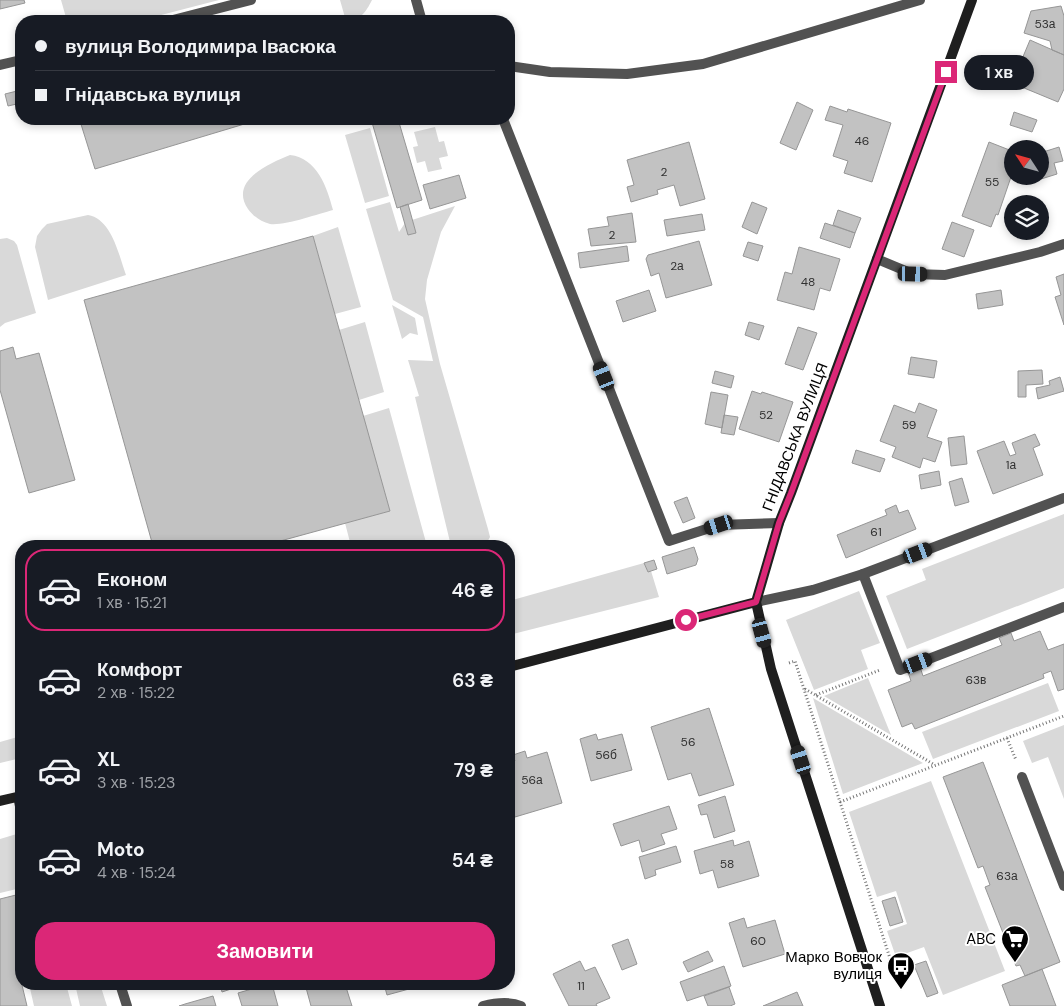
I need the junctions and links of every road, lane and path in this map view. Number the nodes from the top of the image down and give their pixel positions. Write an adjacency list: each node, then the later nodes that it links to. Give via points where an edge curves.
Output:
1 (251, 0): 5 (street)
2 (416, 0): 7 (street)
3 (920, 0): 10 (street, via 702,64 627,74 550,72)
4 (972, 0): 13 (main road, ГНІДАВСЬКА ВУЛИЦЯ)
5 (236, 2): 6 (street)
6 (190, 15)
7 (420, 15)
8 (15, 61): 9 (street)
9 (0, 65)
10 (515, 67)
11 (505, 125): 15 (street, via 669,541 719,525)
12 (1064, 244): 13 (street, via 946,275 913,274)
13 (877, 259): 15 (main road, ГНІДАВСЬКА ВУЛИЦЯ)
14 (1064, 498): 16 (street)
15 (779, 523): 17 (main road, ГНІДАВСЬКА ВУЛИЦЯ)
16 (863, 574): 17 (street, via 813,590); 19 (street)
17 (756, 602): 20 (main road); 21 (main road, ГНІДАВСЬКА ВУЛИЦЯ)
18 (1064, 607): 19 (street, via 900,670)
19 (897, 663): 23 (path)
20 (515, 665)
21 (771, 669): 22 (path, via 795,661); 37 (main road, ГНІДАВСЬКА ВУЛИЦЯ)
22 (805, 689): 23 (path); 30 (path)
23 (815, 695): 26 (path)
24 (1064, 716): 25 (path)
25 (1007, 738): 26 (path); 27 (path)
26 (935, 765): 30 (path)
27 (1022, 777): 31 (street)
28 (15, 797): 29 (main road)
29 (0, 801)
30 (840, 802): 32 (path)
31 (1064, 886)
32 (894, 971)
33 (122, 990): 34 (street)
34 (127, 1006)
35 (483, 1006): 36 (street, via 500,1003)
36 (521, 1006)
37 (880, 1006)

